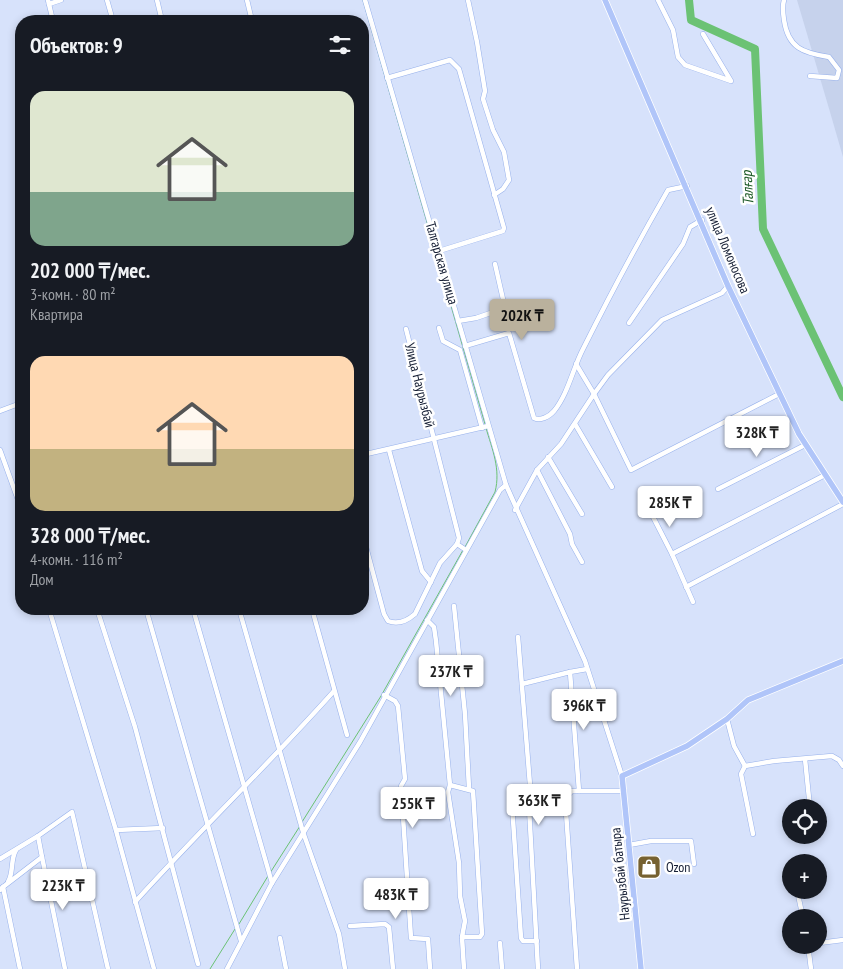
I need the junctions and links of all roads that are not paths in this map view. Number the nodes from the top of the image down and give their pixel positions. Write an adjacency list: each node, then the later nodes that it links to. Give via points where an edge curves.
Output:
1 (61, 0): 10 (street)
2 (107, 0): 12 (street)
3 (157, 0): 13 (street)
4 (247, 0): 14 (street)
5 (365, 0): 17 (street, Талгарская улица)
6 (468, 0): 19 (street, via 485,91 483,99 504,152 509,180 503,190)
7 (605, 0): 18 (main road, улица Ломоносова)
8 (658, 0): 15 (street, via 673,30 678,57 685,64 731,82)
9 (784, 0): 16 (street, via 782,7 787,37 794,45 829,57 839,70 837,78)
10 (48, 2): 11 (street)
11 (51, 15)
12 (111, 15)
13 (161, 15)
14 (251, 15)
15 (703, 34)
16 (810, 76)
17 (387, 78): 19 (street, via 450,60 459,69); 21 (street, Талгарская улица)
18 (686, 186): 20 (main road, улица Ломоносова); 29 (street, via 668,190 623,268)
19 (494, 195): 21 (street, via 503,231)
20 (702, 220): 23 (main road, улица Ломоносова); 25 (street, via 690,227 683,244)
21 (439, 251): 24 (street, Талгарская улица)
22 (495, 264): 24 (street, via 505,308 476,318)
23 (728, 286): 30 (street, via 722,293 662,320 608,375); 31 (main road, улица Ломоносова)
24 (458, 320): 28 (street, Талгарская улица)
25 (629, 322)
26 (440, 328): 35 (street, via 443,341 460,350)
27 (406, 329): 36 (street, Улица Наурызбай)
28 (465, 346): 29 (street, via 509,333 536,420 554,411); 35 (street, Талгарская улица)
29 (576, 364): 30 (street)
30 (594, 394): 31 (street, via 631,470); 34 (street)
31 (779, 394): 37 (main road, улица Ломоносова)
32 (15, 405): 33 (street)
33 (0, 411)
34 (575, 424): 41 (street); 45 (street)
35 (485, 427): 36 (street); 44 (street, Талгарская улица)
36 (434, 440): 39 (street); 52 (street, Улица Наурызбай)
37 (805, 445): 43 (main road, улица Ломоносова); 46 (street)
38 (0, 450): 47 (street)
39 (389, 450): 40 (street); 56 (street, via 422,571)
40 (369, 454)
41 (548, 457): 42 (street); 51 (street)
42 (537, 470): 49 (street); 55 (street)
43 (826, 475): 48 (main road, улица Ломоносова); 53 (street)
44 (506, 485): 49 (street, Талгарская улица); 52 (street)
45 (612, 487)
46 (718, 490)
47 (15, 491)
48 (843, 503): 57 (street)
49 (515, 510): 69 (street, Талгарская улица)
50 (650, 511): 53 (street)
51 (582, 514)
52 (462, 548): 56 (street, via 440,563); 66 (street)
53 (672, 554): 57 (street)
54 (369, 556): 56 (street, via 388,621 394,624 415,614)
55 (582, 562)
56 (431, 582)
57 (686, 587): 58 (street)
58 (693, 602)
59 (454, 606): 83 (street, via 466,714)
60 (51, 615): 91 (street)
61 (99, 615): 90 (street)
62 (148, 615): 88 (street)
63 (195, 615): 81 (street)
64 (241, 615): 76 (street)
65 (314, 615): 72 (street)
66 (427, 620): 73 (street); 82 (street, via 434,627 436,641)
67 (518, 638): 71 (street)
68 (843, 661): 74 (main road, via 748,700)
69 (587, 669): 70 (street); 80 (street, Талгарская улица)
70 (570, 672): 71 (street); 85 (street)
71 (522, 684): 84 (street)
72 (334, 691): 75 (street); 76 (street)
73 (384, 695): 89 (street, via 360,742); 121 (street, via 398,706 411,938 428,939)
74 (726, 719): 78 (street, via 734,746); 80 (main road, via 687,746)
75 (347, 736)
76 (280, 752): 81 (street); 89 (street)
77 (805, 759): 78 (street, via 774,760); 79 (street, via 832,756); 87 (street)
78 (745, 766): 92 (street, via 741,774)
79 (843, 766)
80 (622, 776): 86 (main road, Наурызбай батыра)
81 (244, 785): 88 (street); 100 (street)
82 (450, 785): 83 (street); 104 (street, via 448,792 464,921)
83 (469, 788): 104 (street, via 473,791 482,934 480,937)
84 (528, 789): 108 (street); 108 (street, via 511,790 521,938 523,941)
85 (579, 791): 86 (street); 125 (street, via 572,791 565,798)
86 (624, 791): 94 (main road, Наурызбай батыра)
87 (809, 799)
88 (208, 822): 98 (street); 107 (street)
89 (302, 827): 100 (street); 119 (street, via 339,934)
90 (163, 828): 91 (street); 98 (street)
91 (116, 830): 102 (street)
92 (753, 834)
93 (38, 836): 95 (street); 96 (street); 115 (street, via 72,812)
94 (630, 845): 99 (street, via 691,841); 126 (main road, Наурызбай батыра)
95 (17, 849): 97 (street); 101 (street, via 11,877)
96 (42, 857): 101 (street); 114 (street)
97 (0, 859)
98 (172, 861): 102 (street); 112 (street)
99 (694, 864)
100 (272, 883): 107 (street)
101 (3, 887): 113 (street)
102 (135, 902): 116 (street)
103 (350, 926): 120 (street, via 385,924 389,927)
104 (462, 937): 122 (street)
105 (280, 938): 118 (street)
106 (843, 940): 109 (street)
107 (241, 941): 117 (street)
108 (537, 941): 124 (street)
109 (827, 942)
110 (500, 943): 123 (street)
111 (809, 954): 127 (street)
112 (198, 964)
113 (20, 969)
114 (65, 969)
115 (108, 969)
116 (154, 969)
117 (227, 969)
118 (286, 969)
119 (345, 969)
120 (393, 969)
121 (430, 969)
122 (464, 969)
123 (502, 969)
124 (538, 969)
125 (577, 969)
126 (641, 969)
127 (811, 969)

